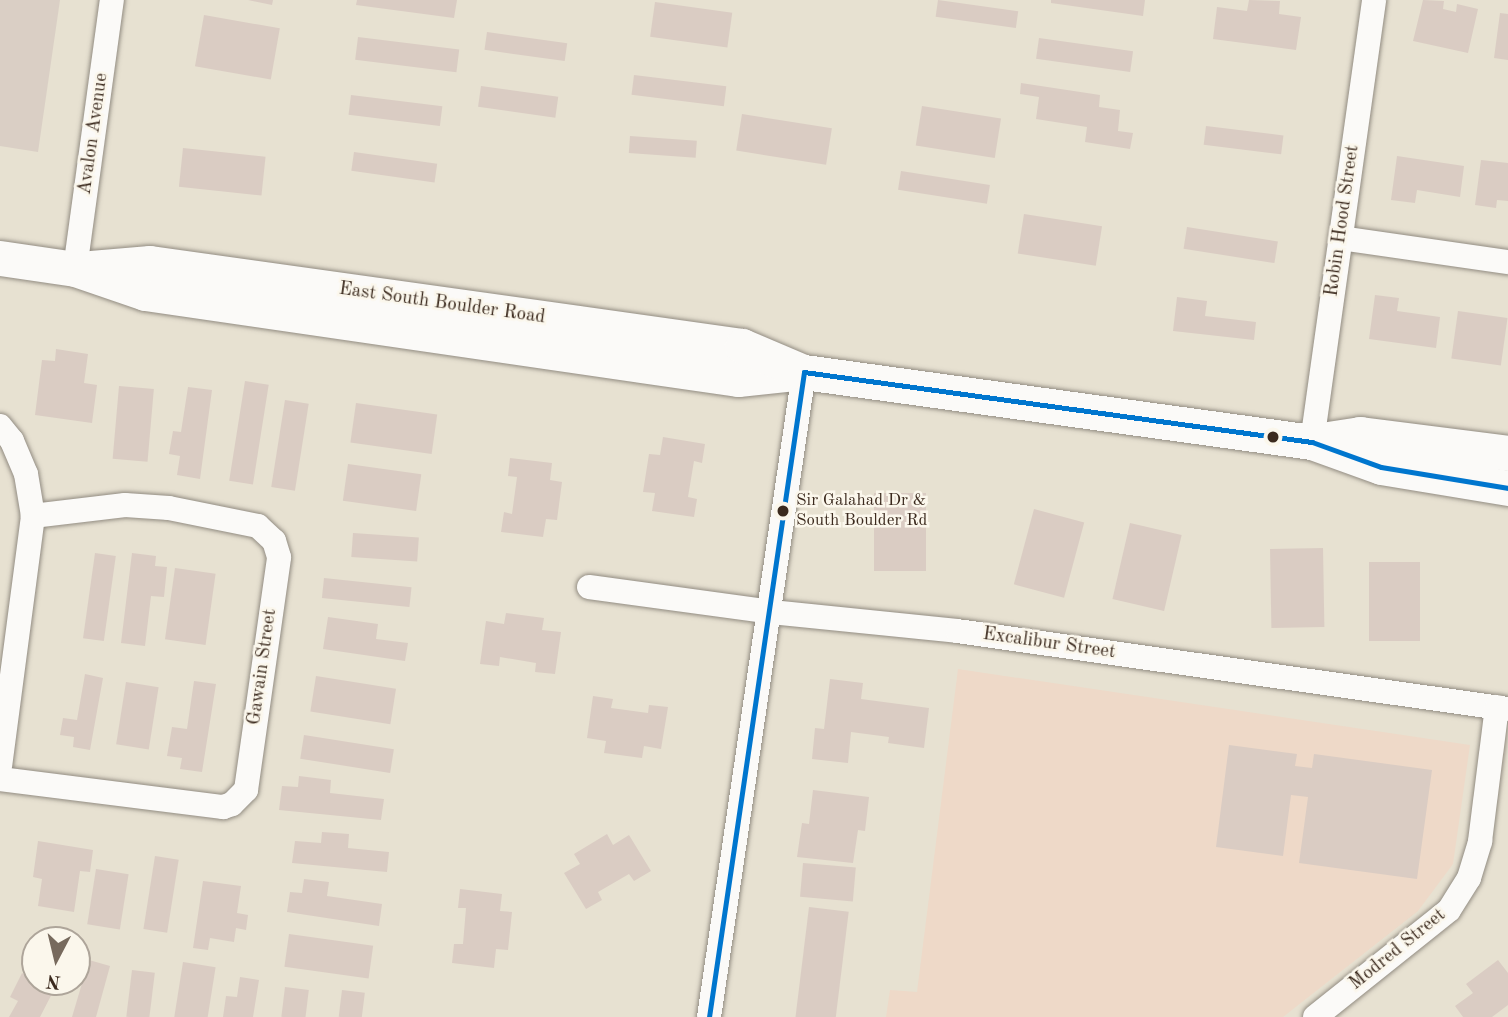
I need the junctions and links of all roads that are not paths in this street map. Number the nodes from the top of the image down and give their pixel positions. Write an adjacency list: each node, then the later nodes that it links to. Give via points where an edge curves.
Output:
1 (112, 0): 6 (street, Avalon Avenue)
2 (1374, 0): 3 (street, Robin Hood Street)
3 (1341, 238): 5 (street); 9 (street, Robin Hood Street)
4 (0, 258): 6 (main road, East South Boulder Road)
5 (1508, 261)
6 (75, 269): 7 (main road, East South Boulder Road, via 145,293 738,379)
7 (804, 372): 9 (main road, East South Boulder Road); 14 (street)
8 (0, 426): 12 (street, via 26,474)
9 (1312, 442): 10 (main road, East South Boulder Road, via 1360,434); 11 (main road, East South Boulder Road, via 1381,467)
10 (1508, 453)
11 (1508, 488)
12 (33, 516): 15 (street); 18 (street, Gawain Street, via 125,505 169,509 258,526 274,541 279,557 246,790 232,804 223,807)
13 (589, 587): 14 (street, Excalibur Street)
14 (771, 612): 16 (street, Excalibur Street, via 957,631); 19 (street)
15 (9, 634): 17 (street)
16 (1503, 708): 20 (street, Modred Street, via 1480,841 1469,878 1449,910)
17 (0, 765)
18 (0, 779)
19 (709, 1017)
20 (1315, 1017)

